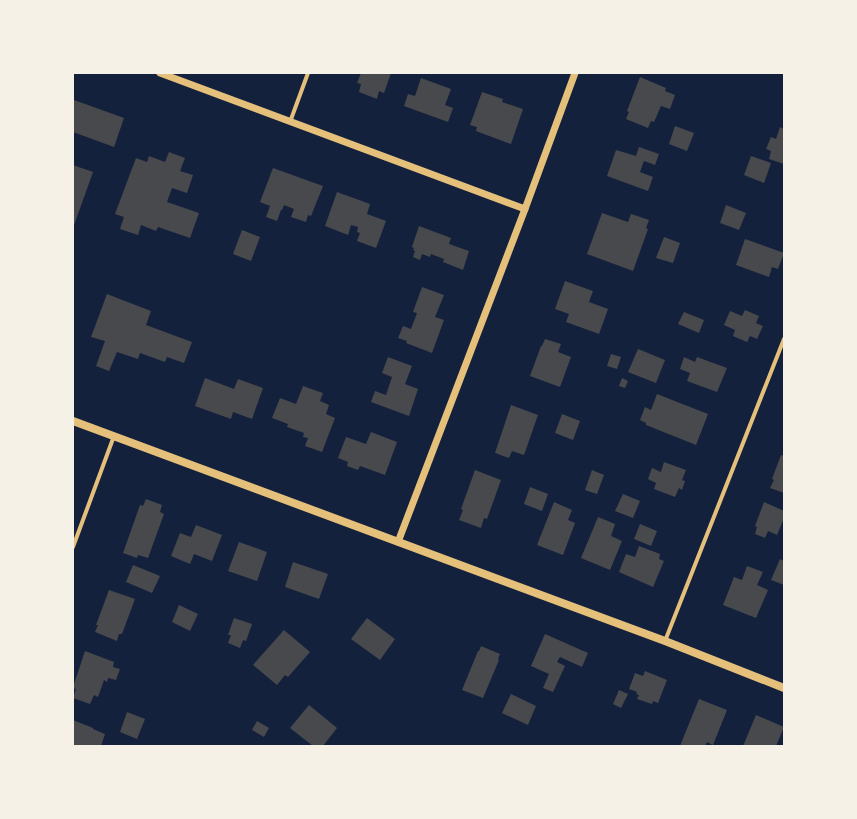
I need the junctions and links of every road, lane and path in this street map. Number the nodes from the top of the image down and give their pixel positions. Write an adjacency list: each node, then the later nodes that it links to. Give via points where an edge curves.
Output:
1 (160, 73): 4 (street)
2 (308, 73): 4 (street)
3 (575, 73): 5 (street)
4 (290, 122): 5 (street)
5 (525, 209): 9 (street)
6 (784, 339): 11 (street)
7 (73, 421): 8 (main road)
8 (114, 436): 9 (main road); 10 (street)
9 (398, 542): 11 (main road)
10 (73, 547)
11 (665, 641): 12 (main road)
12 (784, 688)

